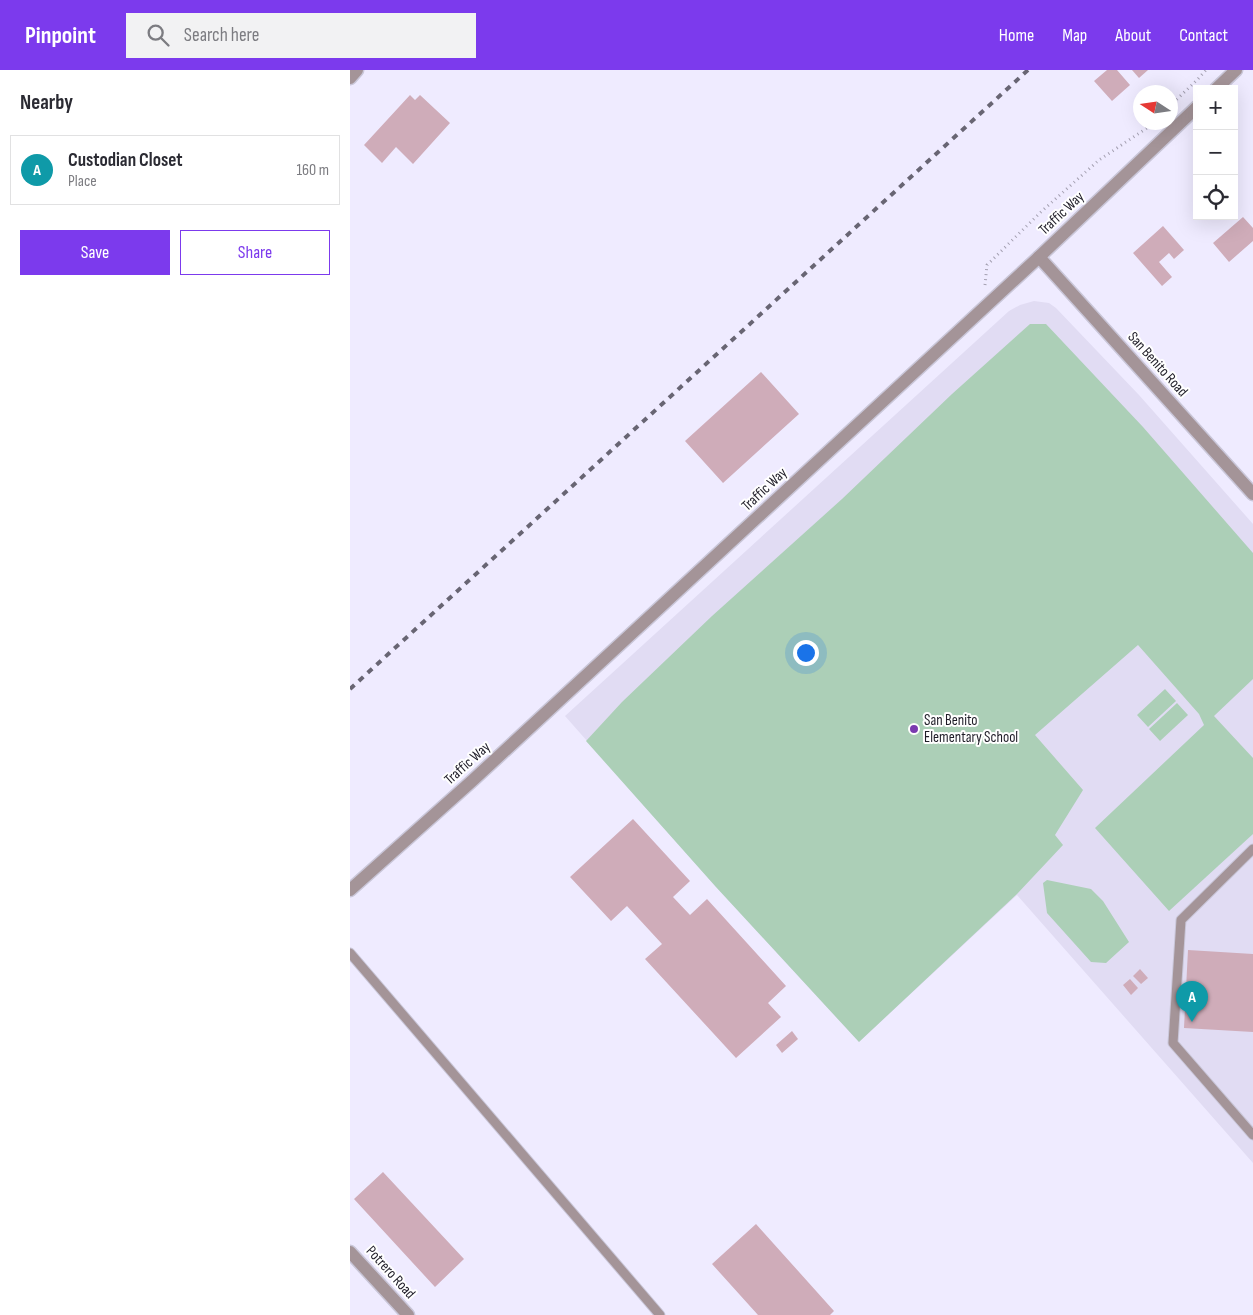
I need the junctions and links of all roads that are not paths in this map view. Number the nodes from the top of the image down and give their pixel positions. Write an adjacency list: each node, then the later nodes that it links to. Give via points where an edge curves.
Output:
1 (357, 70): 3 (street)
2 (1236, 70): 4 (street)
3 (350, 78)
4 (1220, 85)
5 (1193, 111): 6 (street, Traffic Way)
6 (1039, 257): 7 (street, San Benito Road); 9 (street, Traffic Way)
7 (1253, 494)
8 (1253, 849): 11 (lane, via 1182,920 1173,1043)
9 (350, 890)
10 (350, 953): 14 (lane)
11 (1253, 1135)
12 (350, 1252): 13 (street, Potrero Road)
13 (408, 1315)
14 (660, 1315)

